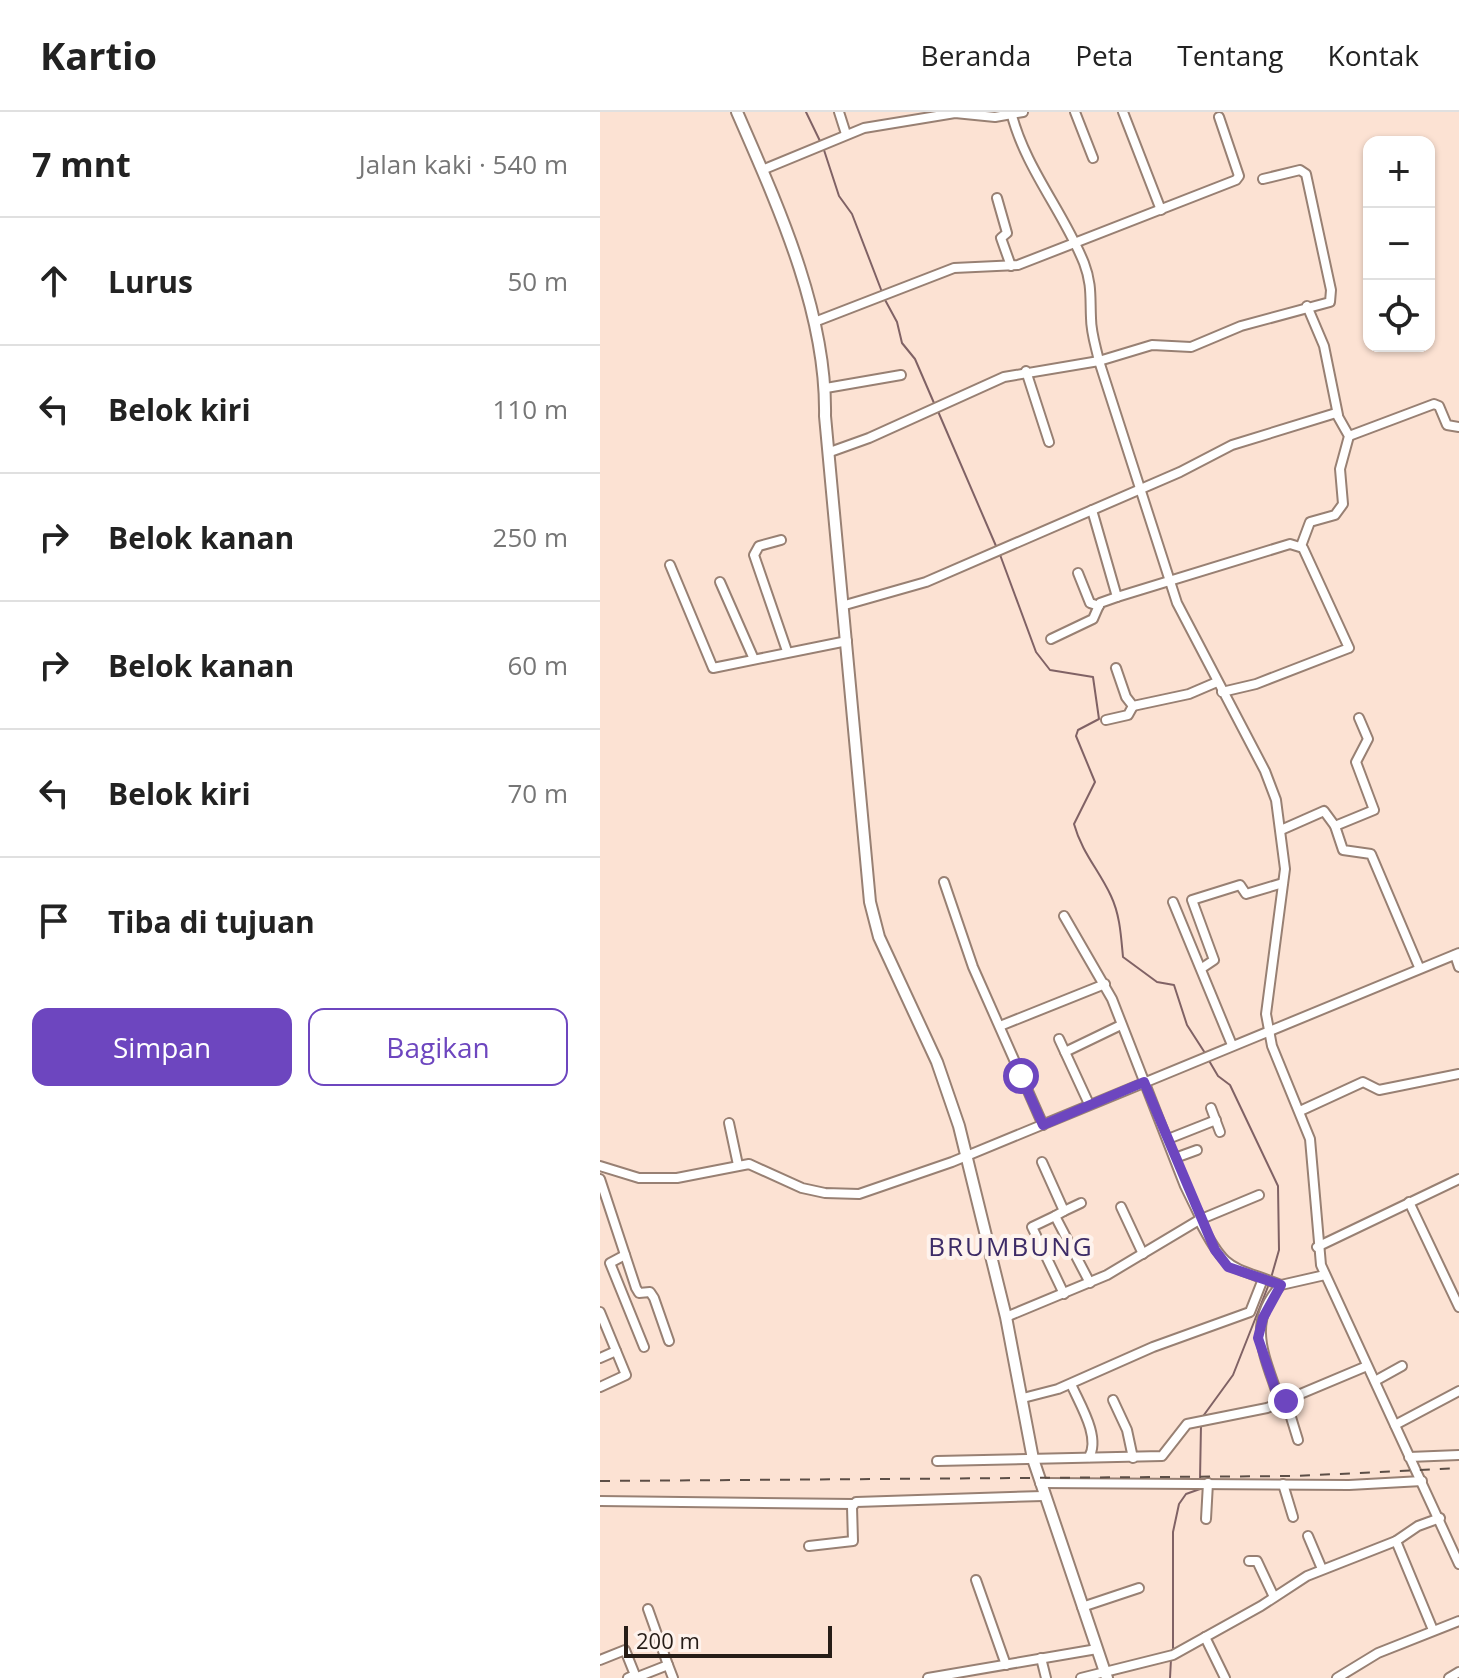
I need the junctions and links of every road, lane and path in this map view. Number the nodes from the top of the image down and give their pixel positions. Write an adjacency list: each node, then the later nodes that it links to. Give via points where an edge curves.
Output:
1 (737, 112): 10 (street)
2 (839, 112): 8 (street)
3 (1023, 112): 6 (street)
4 (1075, 112): 9 (street)
5 (1123, 112): 13 (street)
6 (1011, 114): 8 (street, via 955,113); 14 (street, via 1031,168)
7 (1219, 117): 13 (street, via 1238,178)
8 (846, 134): 10 (street)
9 (1093, 158)
10 (762, 170): 17 (street)
11 (1263, 179): 16 (street, via 1300,170 1306,176 1332,296 1330,302)
12 (997, 198): 15 (street, via 1007,234 1001,238)
13 (1161, 210): 14 (street)
14 (1076, 245): 15 (street); 18 (street, via 1092,285)
15 (1011, 266): 17 (street, via 954,268)
16 (1307, 306): 18 (street, via 1191,347 1152,345); 22 (street, via 1324,346)
17 (817, 321): 21 (street)
18 (1099, 361): 19 (street); 27 (street)
19 (1026, 371): 25 (street); 26 (street)
20 (901, 375): 21 (street)
21 (826, 388): 26 (street)
22 (1338, 415): 24 (street); 27 (street, via 1232,445)
23 (1459, 427): 24 (street, via 1447,425 1434,404)
24 (1349, 436): 30 (street, via 1341,461 1342,510 1310,522)
25 (1049, 442)
26 (830, 452): 36 (street)
27 (1139, 490): 28 (street); 34 (street)
28 (1092, 510): 35 (street); 36 (street, via 926,582)
29 (781, 540): 40 (street, via 759,546 754,555)
30 (1301, 546): 34 (street, via 1282,546); 44 (street, via 1349,648)
31 (670, 565): 41 (street, via 711,666)
32 (1078, 573): 37 (street, via 1090,603)
33 (720, 582): 41 (street)
34 (1170, 582): 35 (street); 43 (street)
35 (1117, 597): 37 (street)
36 (845, 605): 39 (street)
37 (1099, 606): 38 (street, via 1093,619)
38 (1051, 639)
39 (847, 641): 40 (street); 76 (street, via 870,902 879,937 937,1062)
40 (787, 651): 41 (street)
41 (753, 657)
42 (1116, 668): 45 (street)
43 (1217, 682): 44 (street); 45 (street)
44 (1222, 692): 49 (street, via 1265,771)
45 (1133, 706): 47 (street, via 1128,715)
46 (1359, 718): 48 (street, via 1368,739 1356,762 1374,810)
47 (1106, 720)
48 (1335, 826): 49 (street, via 1322,811); 55 (street, via 1346,852 1374,857)
49 (1281, 830): 51 (street)
50 (944, 882): 60 (street)
51 (1283, 883): 57 (street, via 1246,894 1239,885 1192,900 1214,961); 61 (street, via 1271,962)
52 (1173, 902): 57 (street)
53 (1064, 916): 58 (street)
54 (1457, 954): 55 (street); 56 (street)
55 (1419, 967): 61 (street)
56 (1459, 967)
57 (1202, 968): 63 (street)
58 (1105, 984): 59 (street); 60 (street)
59 (1121, 1025): 64 (street); 66 (street)
60 (1000, 1026): 72 (street)
61 (1268, 1033): 63 (street); 69 (street)
62 (1059, 1039): 64 (street)
63 (1232, 1045): 66 (street)
64 (1065, 1052): 67 (street)
65 (1459, 1074): 69 (street, via 1379,1090 1363,1082)
66 (1144, 1082): 67 (street); 74 (street)
67 (1089, 1104): 72 (street)
68 (1211, 1108): 70 (street)
69 (1300, 1111): 89 (street, via 1312,1146)
70 (1216, 1120): 73 (street); 74 (street)
71 (729, 1123): 79 (street)
72 (1043, 1125): 76 (street)
73 (1220, 1132)
74 (1168, 1139): 77 (street)
75 (1197, 1150): 77 (street)
76 (966, 1156): 79 (street, via 876,1189 844,1195 802,1188 760,1167); 101 (street)
77 (1175, 1158): 88 (street)
78 (1042, 1162): 87 (street)
79 (738, 1165): 80 (street, via 677,1178 639,1178)
80 (600, 1166)
81 (600, 1179): 91 (street)
82 (1459, 1179): 84 (street)
83 (1259, 1195): 88 (street)
84 (1409, 1202): 89 (street); 99 (street)
85 (1081, 1203): 87 (street)
86 (1121, 1207): 90 (street)
87 (1060, 1213): 96 (street); 98 (street, via 1032,1227)
88 (1200, 1219): 90 (street); 95 (street, via 1228,1267)
89 (1317, 1247): 94 (street)
90 (1143, 1254): 96 (street)
91 (625, 1255): 92 (street); 103 (street, via 639,1293 650,1292 654,1298)
92 (610, 1263): 93 (street); 104 (street)
93 (600, 1268)
94 (1325, 1275): 97 (street); 107 (street)
95 (1263, 1279): 97 (street); 110 (street, via 1250,1312)
96 (1090, 1283): 98 (street)
97 (1279, 1284): 115 (street, via 1258,1338)
98 (1064, 1294): 101 (street)
99 (1459, 1307)
100 (600, 1312): 102 (street)
101 (1006, 1317): 113 (street)
102 (603, 1328): 105 (street)
103 (669, 1341)
104 (644, 1347)
105 (616, 1351): 106 (street); 111 (street, via 626,1375)
106 (600, 1358)
107 (1367, 1366): 109 (street); 115 (street)
108 (1402, 1366): 109 (street)
109 (1375, 1381): 116 (street)
110 (1071, 1384): 113 (street); 119 (street, via 1088,1421 1093,1450)
111 (600, 1387)
112 (1459, 1391): 116 (street)
113 (1023, 1398): 122 (street)
114 (1113, 1400): 121 (street)
115 (1283, 1402): 117 (street); 121 (street, via 1239,1417 1190,1422 1165,1454)
116 (1395, 1425): 120 (street)
117 (1298, 1440)
118 (1459, 1455): 120 (street)
119 (1089, 1457): 121 (street); 122 (street)
120 (1409, 1457): 124 (street)
121 (1133, 1458)
122 (1033, 1459): 123 (street); 125 (street)
123 (937, 1461)
124 (1422, 1481): 127 (street); 132 (street)
125 (1040, 1483): 126 (street); 128 (street)
126 (1207, 1483): 127 (street); 133 (street)
127 (1283, 1484): 131 (street)
128 (1033, 1496): 130 (street); 143 (street)
129 (600, 1501): 130 (street)
130 (853, 1504): 136 (street, via 853,1541)
131 (1293, 1517)
132 (1440, 1518): 135 (street); 138 (street)
133 (1206, 1519)
134 (1308, 1536): 139 (street)
135 (1396, 1541): 139 (street); 146 (street)
136 (809, 1546)
137 (1249, 1561): 142 (street, via 1257,1561)
138 (1459, 1564)
139 (1322, 1569): 142 (street)
140 (976, 1580): 152 (street)
141 (1139, 1588): 143 (street)
142 (1274, 1597): 147 (street)
143 (1082, 1607): 148 (street)
144 (648, 1609): 151 (street)
145 (1459, 1621): 146 (street)
146 (1433, 1630): 162 (street, via 1378,1653)
147 (1205, 1637): 154 (street, via 1173,1655); 161 (street)
148 (1097, 1649): 149 (street); 154 (street)
149 (1041, 1658): 152 (street); 159 (street)
150 (600, 1660): 156 (street, via 625,1650 635,1675)
151 (668, 1665): 155 (street); 157 (street)
152 (1006, 1665): 158 (street)
153 (1459, 1672): 163 (street)
154 (1106, 1675): 160 (street)
155 (640, 1676)
156 (628, 1678)
157 (673, 1678)
158 (929, 1678)
159 (1046, 1678)
160 (1081, 1678)
161 (1225, 1678)
162 (1337, 1678)
163 (1449, 1678)

